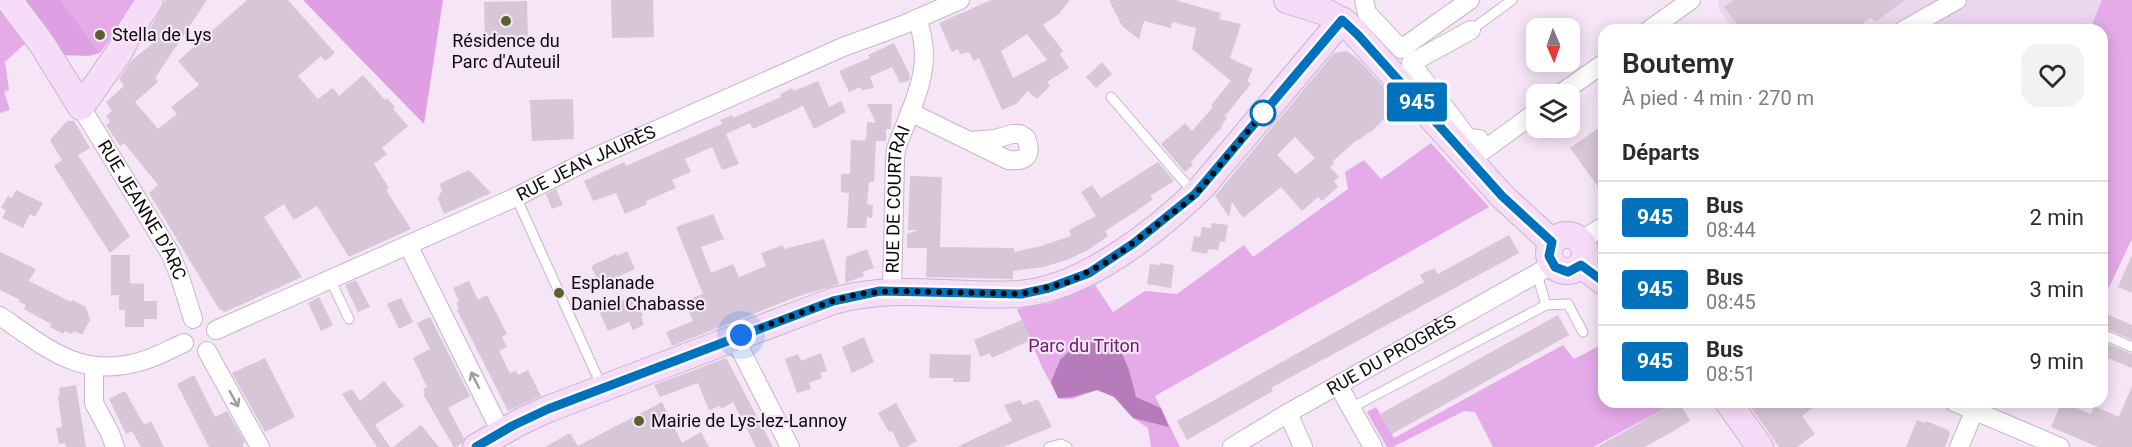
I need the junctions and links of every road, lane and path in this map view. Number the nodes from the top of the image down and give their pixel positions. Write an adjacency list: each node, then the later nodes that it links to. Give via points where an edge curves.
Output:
1 (9, 0): 18 (street)
2 (150, 0): 15 (street)
3 (960, 0): 11 (street, RUE JEAN JAURÈS)
4 (1287, 0): 10 (street, via 1329,13)
5 (1364, 0): 16 (street, via 1367,13)
6 (1512, 0): 14 (lane)
7 (1691, 0): 12 (street)
8 (1957, 0): 13 (street)
9 (1463, 5): 16 (street)
10 (1343, 10): 25 (street, via 1358,35); 26 (street)
11 (917, 19): 22 (street, RUE DE COURTRAI, via 925,58); 27 (street, RUE JEAN JAURÈS, via 837,50)
12 (1657, 24)
13 (1915, 24)
14 (1471, 30): 16 (street)
15 (130, 31): 18 (street, via 103,61 89,68); 21 (street)
16 (1406, 56): 25 (street, via 1468,138 1479,139)
17 (1598, 67): 19 (street)
18 (59, 72): 21 (street)
19 (1574, 84)
20 (1111, 97): 26 (lane)
21 (81, 107): 37 (street, RUE JEANNE D'ARC, via 170,253)
22 (910, 112): 24 (street, RUE DE COURTRAI); 34 (street, RUE DE COURTRAI, via 896,149)
23 (1526, 119): 25 (street)
24 (970, 141)
25 (1478, 155): 31 (street)
26 (1195, 194): 34 (street, via 1109,261 1059,285 1021,294)
27 (516, 197): 29 (street, RUE JEAN JAURÈS); 48 (lane)
28 (1598, 233): 30 (street)
29 (408, 245): 33 (street, RUE JEAN JAURÈS); 54 (street, one-way to 29)
30 (1581, 253): 31 (street, via 1568,272); 32 (street)
31 (1547, 260): 35 (lane); 47 (street, RUE DU PROGRÈS)
32 (1598, 274)
33 (330, 279): 38 (lane); 39 (street, RUE JEAN JAURÈS)
34 (892, 291): 42 (street, via 833,301)
35 (1546, 305): 40 (lane, via 1568,304); 49 (lane)
36 (0, 316): 46 (street, via 61,357)
37 (193, 319): 39 (street, via 208,320); 43 (street, via 183,330)
38 (349, 319)
39 (216, 330): 45 (street, via 216,342)
40 (1583, 332)
41 (2108, 337): 44 (lane)
42 (734, 338): 48 (street); 60 (street)
43 (184, 343): 45 (street, via 194,351); 46 (street, via 138,362)
44 (2132, 347)
45 (207, 351): 58 (street, one-way to 58)
46 (94, 367): 57 (street, via 94,403)
47 (1338, 385): 49 (street); 53 (street, RUE DU PROGRÈS)
48 (603, 387): 54 (street)
49 (1351, 408): 65 (street)
50 (1731, 408): 56 (street)
51 (1966, 408): 52 (street)
52 (1974, 412): 55 (street); 66 (street)
53 (1288, 413): 63 (street, RUE DU PROGRÈS); 64 (street)
54 (501, 432): 59 (street)
55 (2021, 440): 67 (street)
56 (1752, 444)
57 (115, 447)
58 (260, 447)
59 (476, 447)
60 (790, 447)
61 (1049, 447): 62 (lane)
62 (1067, 447)
63 (1232, 447)
64 (1303, 447)
65 (1373, 447)
66 (1959, 447)
67 (2060, 447)

